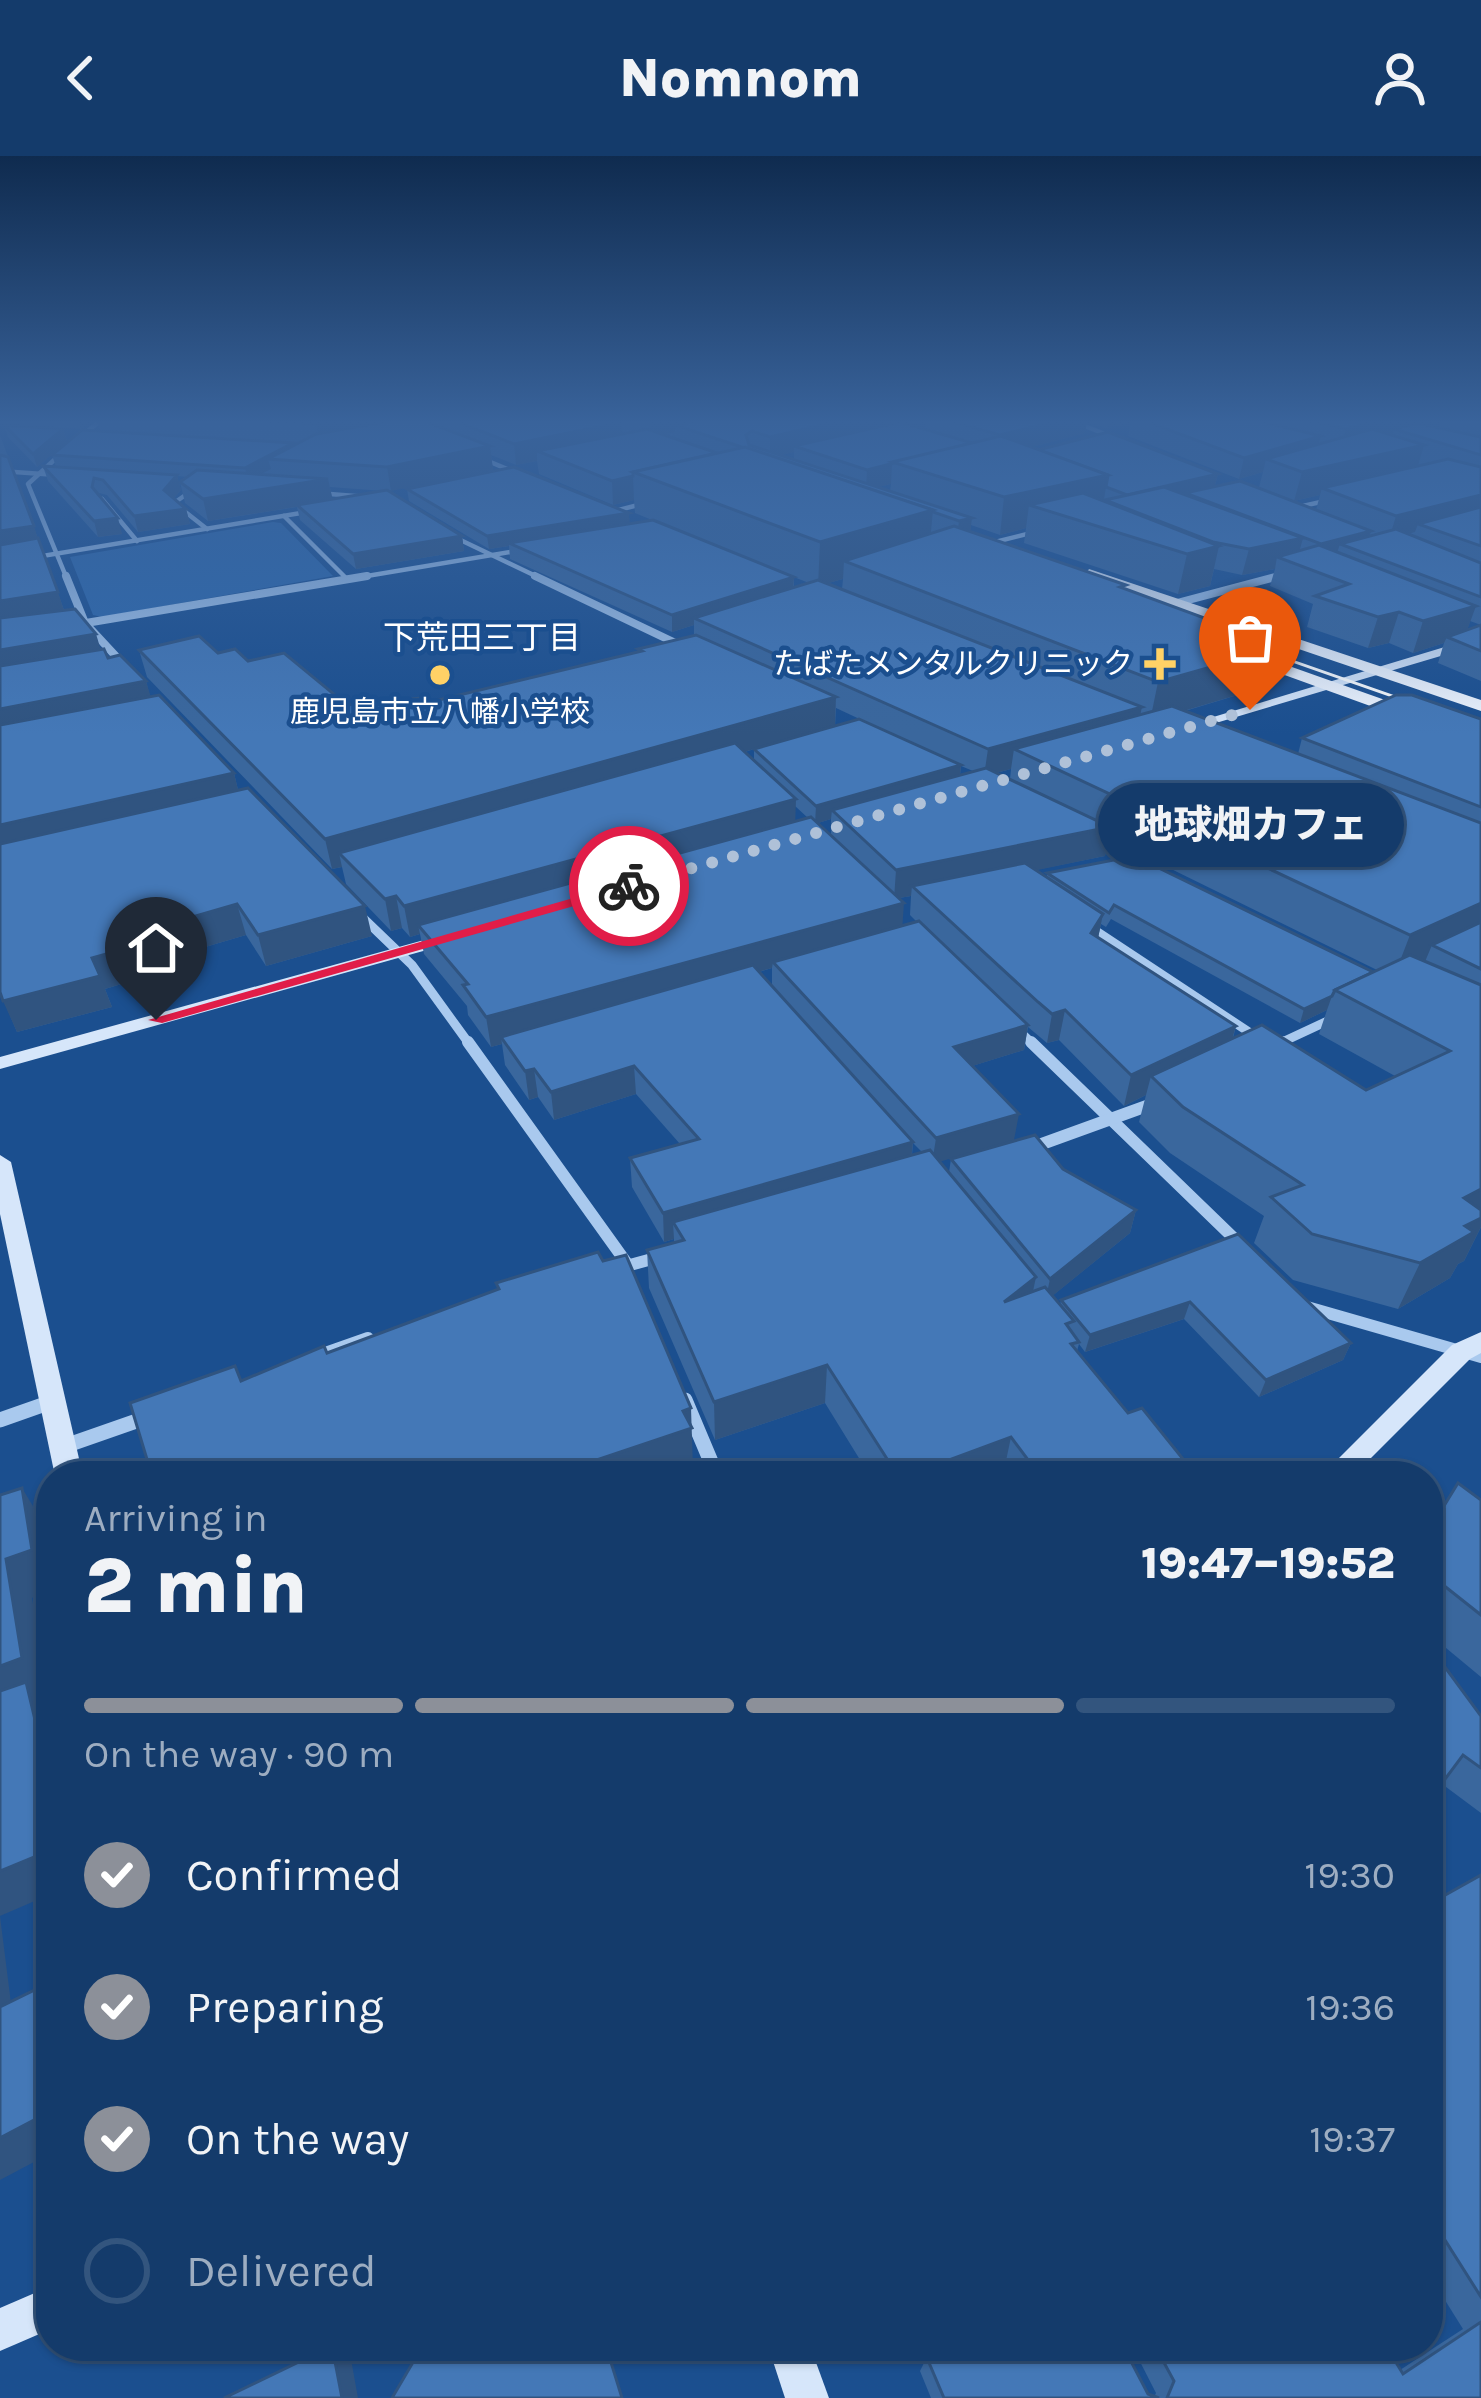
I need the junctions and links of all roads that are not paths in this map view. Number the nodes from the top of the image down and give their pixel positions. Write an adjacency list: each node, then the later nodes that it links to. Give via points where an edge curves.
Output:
1 (45, 526): 12 (street)
2 (124, 526): 9 (street)
3 (203, 526): 8 (street)
4 (227, 526): 8 (street)
5 (293, 526): 20 (street)
6 (436, 526): 14 (street)
7 (1055, 527): 10 (street)
8 (207, 529): 9 (street)
9 (137, 541): 12 (street)
10 (995, 542): 13 (main road); 16 (main road, via 968,546)
11 (529, 549): 14 (street)
12 (57, 555): 15 (street); 23 (street)
13 (1036, 555)
14 (488, 556): 20 (street); 28 (street)
15 (0, 563)
16 (990, 565)
17 (1076, 569): 22 (main road)
18 (1294, 572): 21 (street)
19 (1217, 579): 21 (street)
20 (347, 580): 23 (street)
21 (1238, 587): 22 (street)
22 (1178, 603): 31 (main road)
23 (85, 623): 24 (street); 29 (street)
24 (63, 626)
25 (1467, 631): 26 (street)
26 (1481, 637): 31 (street)
27 (1209, 643): 33 (main road)
28 (705, 657)
29 (123, 664): 30 (street); 32 (street)
30 (103, 668)
31 (1382, 673): 33 (street); 34 (main road)
32 (138, 681)
33 (1334, 687): 35 (street); 36 (main road)
34 (1481, 706)
35 (1160, 735)
36 (1481, 740)
37 (1090, 839): 38 (street)
38 (1131, 860): 39 (street); 40 (street)
39 (1110, 865)
40 (1151, 870)
41 (355, 910): 44 (street)
42 (1082, 922): 47 (street)
43 (470, 932): 44 (street)
44 (395, 953): 50 (street); 51 (street)
45 (1344, 1013): 47 (street)
46 (1001, 1014): 53 (street)
47 (1272, 1047): 49 (street)
48 (502, 1054): 50 (street)
49 (1253, 1056)
50 (480, 1060): 59 (street)
51 (0, 1064)
52 (1177, 1092): 53 (street)
53 (1114, 1122): 54 (street); 58 (street)
54 (1021, 1152)
55 (0, 1162): 56 (street)
56 (4, 1197): 67 (street)
57 (672, 1253): 59 (street)
58 (1258, 1262)
59 (628, 1265): 60 (street); 61 (street)
60 (606, 1272)
61 (637, 1286)
62 (1291, 1292): 64 (street, via 1307,1308)
63 (380, 1335): 65 (street)
64 (1474, 1350): 73 (street)
65 (298, 1363)
66 (680, 1390): 72 (street)
67 (52, 1402): 69 (street); 70 (street)
68 (153, 1414): 70 (street)
69 (0, 1420)
70 (63, 1447): 71 (street)
71 (66, 1461)
72 (708, 1461)
73 (1352, 1461)
74 (36, 2314): 75 (street)
75 (0, 2330)
76 (794, 2361): 77 (street)
77 (807, 2398)

